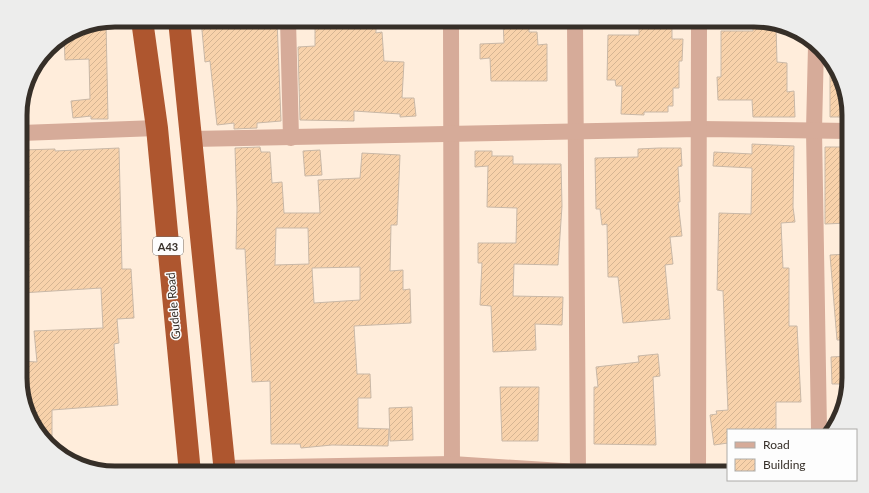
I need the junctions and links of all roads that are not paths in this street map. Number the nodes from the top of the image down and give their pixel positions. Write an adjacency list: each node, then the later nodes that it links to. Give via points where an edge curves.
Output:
1 (143, 27): 8 (highway, Gudele Road / A43)
2 (180, 27): 16 (highway)
3 (288, 27): 15 (street)
4 (451, 27): 14 (street)
5 (575, 27): 11 (street)
6 (699, 27): 9 (street)
7 (816, 53): 10 (street)
8 (157, 128): 13 (street); 18 (highway, Gudele Road / A43)
9 (699, 129): 10 (street); 11 (street); 22 (street)
10 (814, 130): 12 (street); 17 (street)
11 (575, 131): 14 (street); 21 (street)
12 (842, 131)
13 (27, 133)
14 (451, 135): 15 (street); 20 (street)
15 (291, 138): 16 (street)
16 (192, 139): 19 (highway)
17 (819, 429)
18 (189, 466)
19 (225, 466)
20 (452, 466)
21 (578, 466)
22 (698, 466)

